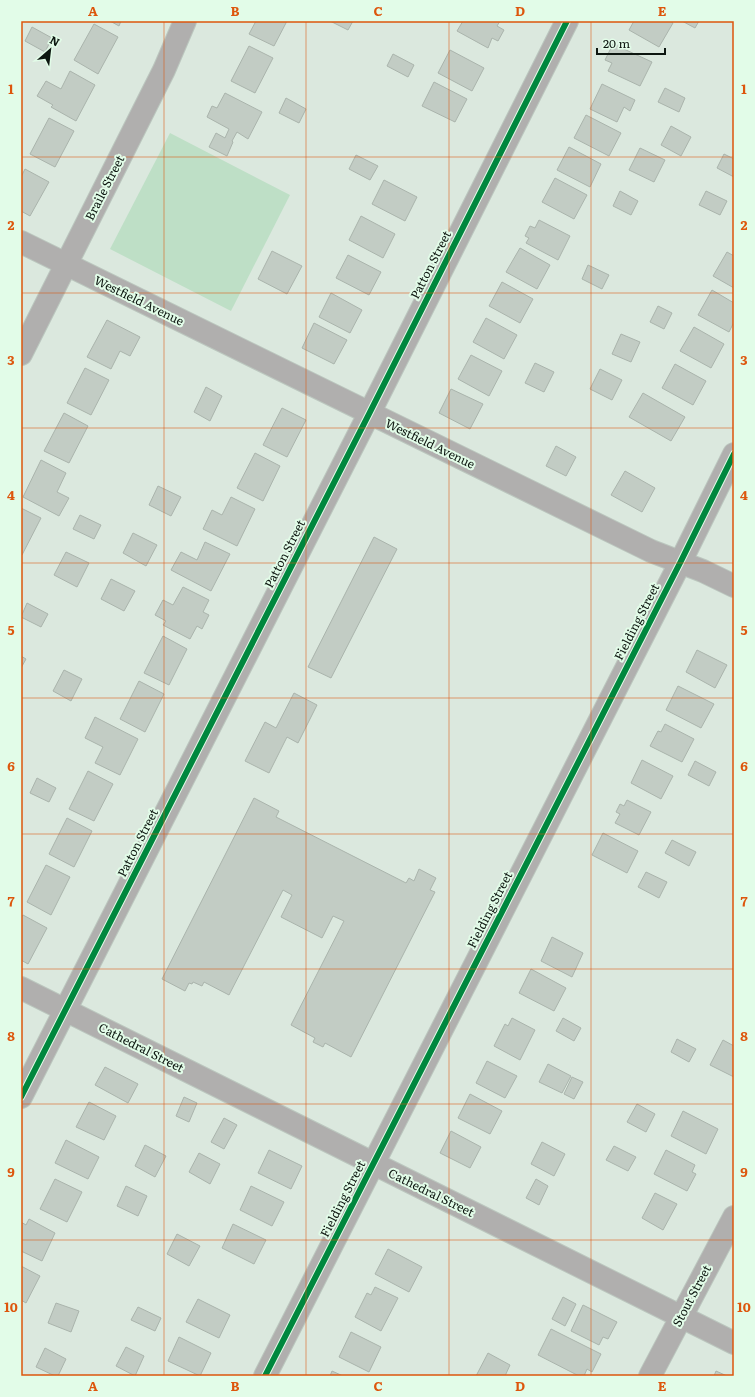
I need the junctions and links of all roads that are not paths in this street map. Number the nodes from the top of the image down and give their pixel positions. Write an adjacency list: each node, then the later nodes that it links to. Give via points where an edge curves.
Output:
1 (185, 21): 4 (street, Braile Street, via 164,70)
2 (567, 21): 6 (street, Patton Street)
3 (21, 242): 4 (street, Westfield Avenue)
4 (66, 265): 5 (street, Braile Street); 6 (street, Westfield Avenue)
5 (21, 354)
6 (369, 414): 8 (street, Westfield Avenue); 11 (street, Patton Street)
7 (734, 454): 8 (street, Fielding Street)
8 (680, 563): 9 (street, Westfield Avenue, via 703,570); 13 (street, Fielding Street)
9 (734, 586)
10 (21, 988): 11 (street, Cathedral Street)
11 (65, 1010): 12 (street, Patton Street); 13 (street, Cathedral Street)
12 (21, 1097)
13 (373, 1164): 15 (street, Cathedral Street); 17 (street, Fielding Street)
14 (734, 1217): 15 (street, Stout Street)
15 (681, 1317): 16 (street, Cathedral Street); 18 (street, Stout Street)
16 (734, 1343)
17 (265, 1376)
18 (650, 1376)

